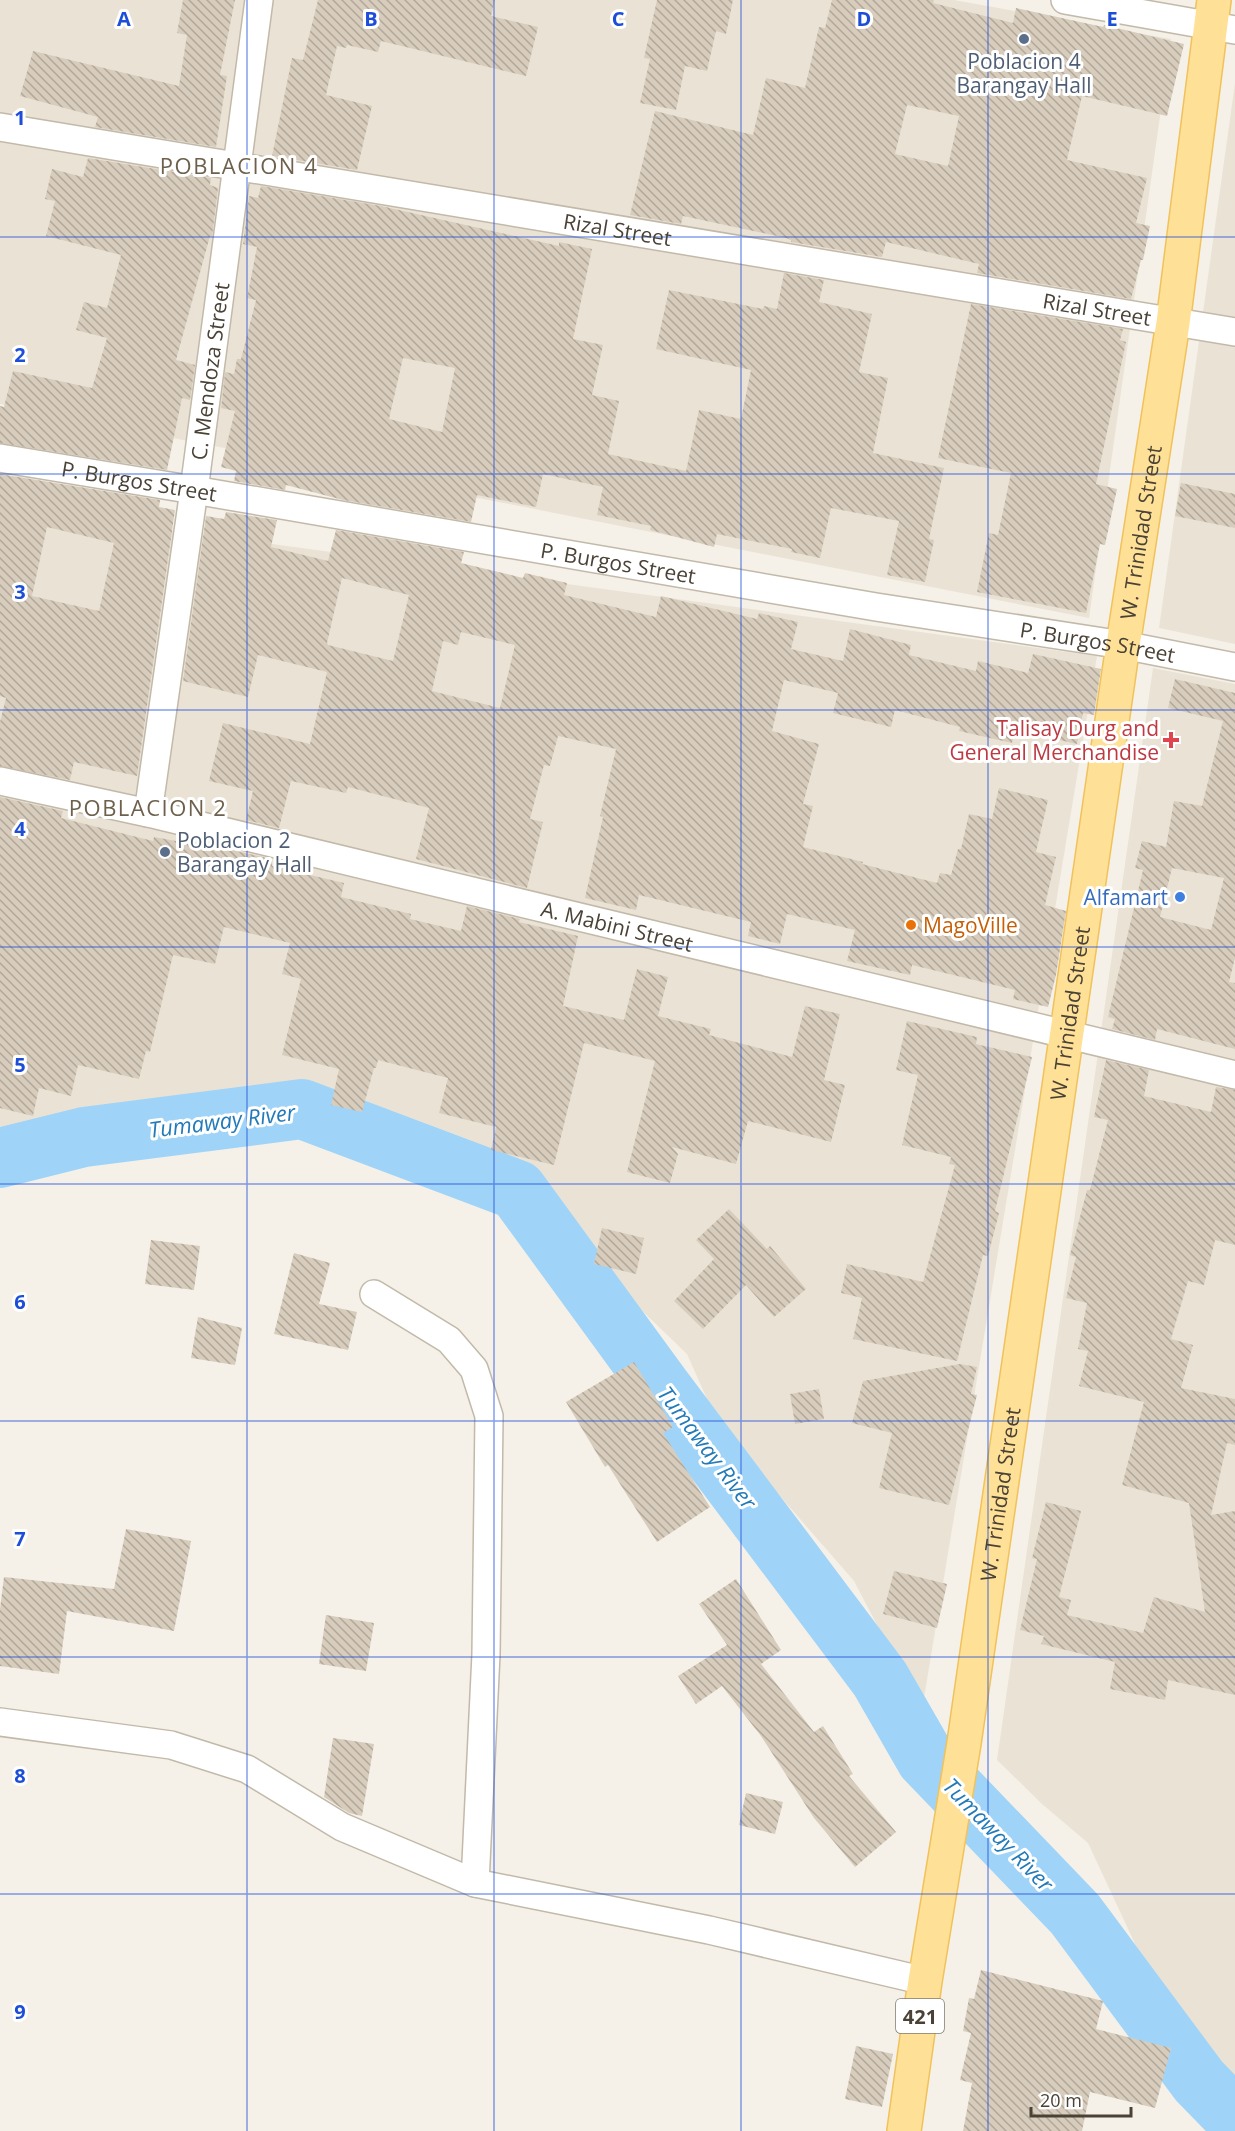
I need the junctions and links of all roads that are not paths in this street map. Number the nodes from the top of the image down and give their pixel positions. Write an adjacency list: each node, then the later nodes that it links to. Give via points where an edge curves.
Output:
1 (259, 0): 5 (street, C. Mendoza Street)
2 (1065, 0): 3 (street)
3 (1220, 19): 6 (main road, W. Trinidad Street / 421)
4 (0, 127): 5 (street, Rizal Street)
5 (238, 167): 6 (street, Rizal Street); 9 (street, C. Mendoza Street)
6 (1173, 323): 7 (street, Rizal Street); 10 (main road, W. Trinidad Street / 421)
7 (1235, 332)
8 (0, 458): 9 (street, P. Burgos Street)
9 (194, 490): 10 (street, P. Burgos Street, via 876,607); 13 (street, C. Mendoza Street)
10 (1123, 645): 11 (street, P. Burgos Street); 14 (main road, W. Trinidad Street / 421)
11 (1235, 667)
12 (0, 781): 13 (street, A. Mabini Street)
13 (148, 813): 14 (street, A. Mabini Street)
14 (1068, 1036): 15 (street, A. Mabini Street); 19 (main road, W. Trinidad Street / 421)
15 (1235, 1075)
16 (374, 1294): 18 (street, via 449,1340 474,1369 489,1416 486,1654)
17 (0, 1722): 18 (street, via 171,1745 247,1769 342,1827)
18 (475, 1883): 19 (street, via 709,1930)
19 (925, 1981): 20 (main road, 421)
20 (904, 2131)

